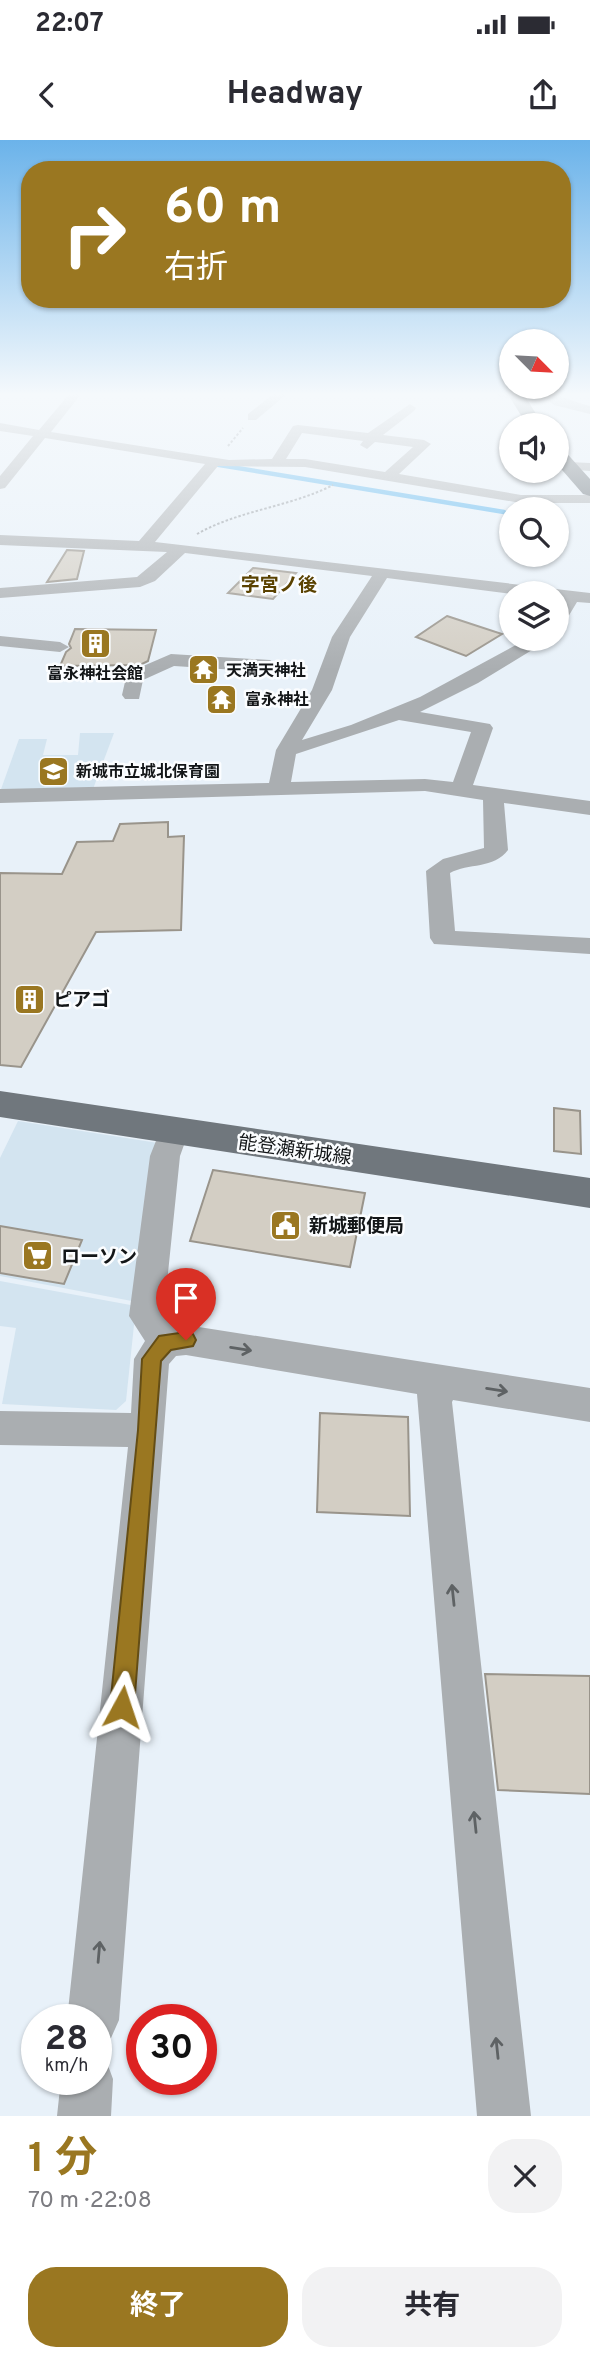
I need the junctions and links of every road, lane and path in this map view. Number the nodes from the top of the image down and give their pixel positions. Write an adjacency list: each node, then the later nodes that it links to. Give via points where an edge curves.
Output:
1 (194, 485): 6 (street)
2 (333, 485): 7 (path, via 309,497 201,530)
3 (438, 485): 4 (street, via 521,499)
4 (590, 499)
5 (0, 540): 6 (street)
6 (144, 546): 7 (street)
7 (181, 548): 8 (street); 10 (street, via 140,582)
8 (382, 573): 9 (street); 17 (street, via 341,637 322,690)
9 (499, 587)
10 (0, 593)
11 (0, 641): 12 (street)
12 (60, 646)
13 (513, 651): 16 (street, via 471,679)
14 (270, 666): 15 (street, via 171,660 134,677)
15 (132, 695)
16 (396, 714): 17 (street, via 344,735); 19 (street, via 483,728)
17 (286, 750): 18 (street)
18 (279, 789): 19 (street, via 425,785); 20 (street)
19 (461, 790): 21 (street)
20 (0, 796)
21 (495, 797): 22 (street); 23 (street, via 496,850 488,857 444,864 438,871 443,938)
22 (590, 808)
23 (590, 946)
24 (0, 1104): 25 (main road, 能登瀬新城線)
25 (174, 1131): 26 (main road, 能登瀬新城線); 27 (street, via 165,1156 146,1316)
26 (590, 1193)
27 (166, 1342): 28 (street, one-way to 28, via 186,1340); 31 (street, via 152,1359)
28 (437, 1381): 29 (street, one-way to 29); 35 (street, one-way to 28, via 435,1416)
29 (590, 1405)
30 (0, 1428): 31 (street)
31 (148, 1430): 32 (street, one-way to 31)
32 (94, 2004)
33 (85, 2095): 34 (street)
34 (83, 2116)
35 (504, 2116)

